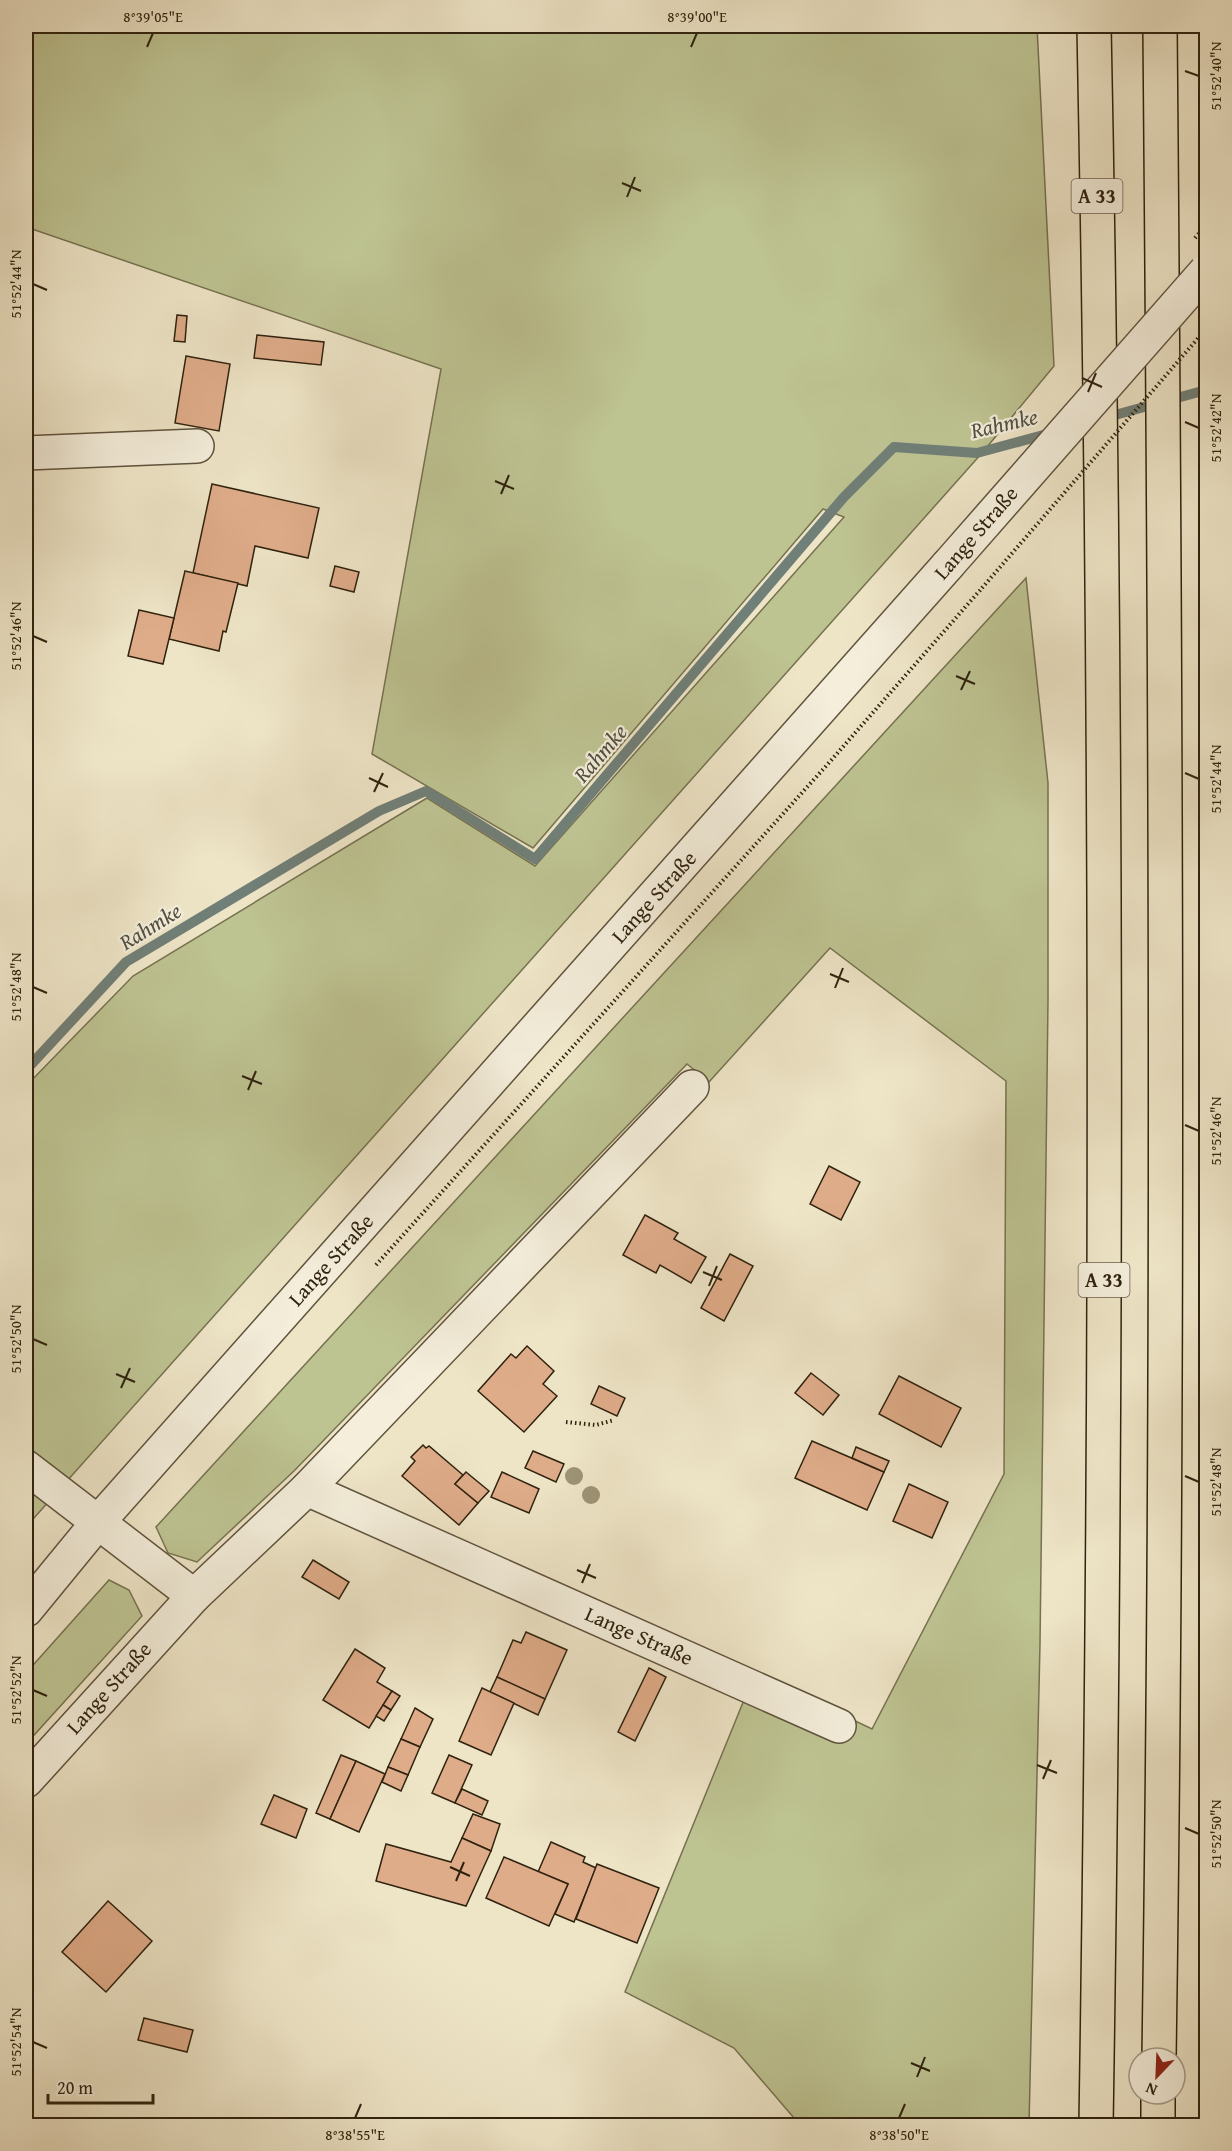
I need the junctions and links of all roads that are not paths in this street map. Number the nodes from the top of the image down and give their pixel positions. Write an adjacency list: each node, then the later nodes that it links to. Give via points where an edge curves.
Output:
1 (1094, 26): 16 (highway, A 33, via 1101,367 1105,1041 1103,1682)
2 (1160, 26): 14 (highway, via 1167,1043)
3 (1206, 271): 9 (street, Lange Straße, bridge)
4 (197, 446): 5 (street)
5 (26, 453)
6 (692, 1087): 8 (street, Lange Straße)
7 (26, 1467): 9 (street)
8 (307, 1489): 10 (street, Lange Straße); 12 (street, Lange Straße)
9 (99, 1521): 10 (street); 11 (street, Lange Straße)
10 (194, 1596): 13 (street, Lange Straße)
11 (26, 1610)
12 (839, 1726)
13 (26, 1781)
14 (1159, 2046)
15 (1158, 2106): 17 (highway)
16 (1096, 2126)
17 (1158, 2126)

